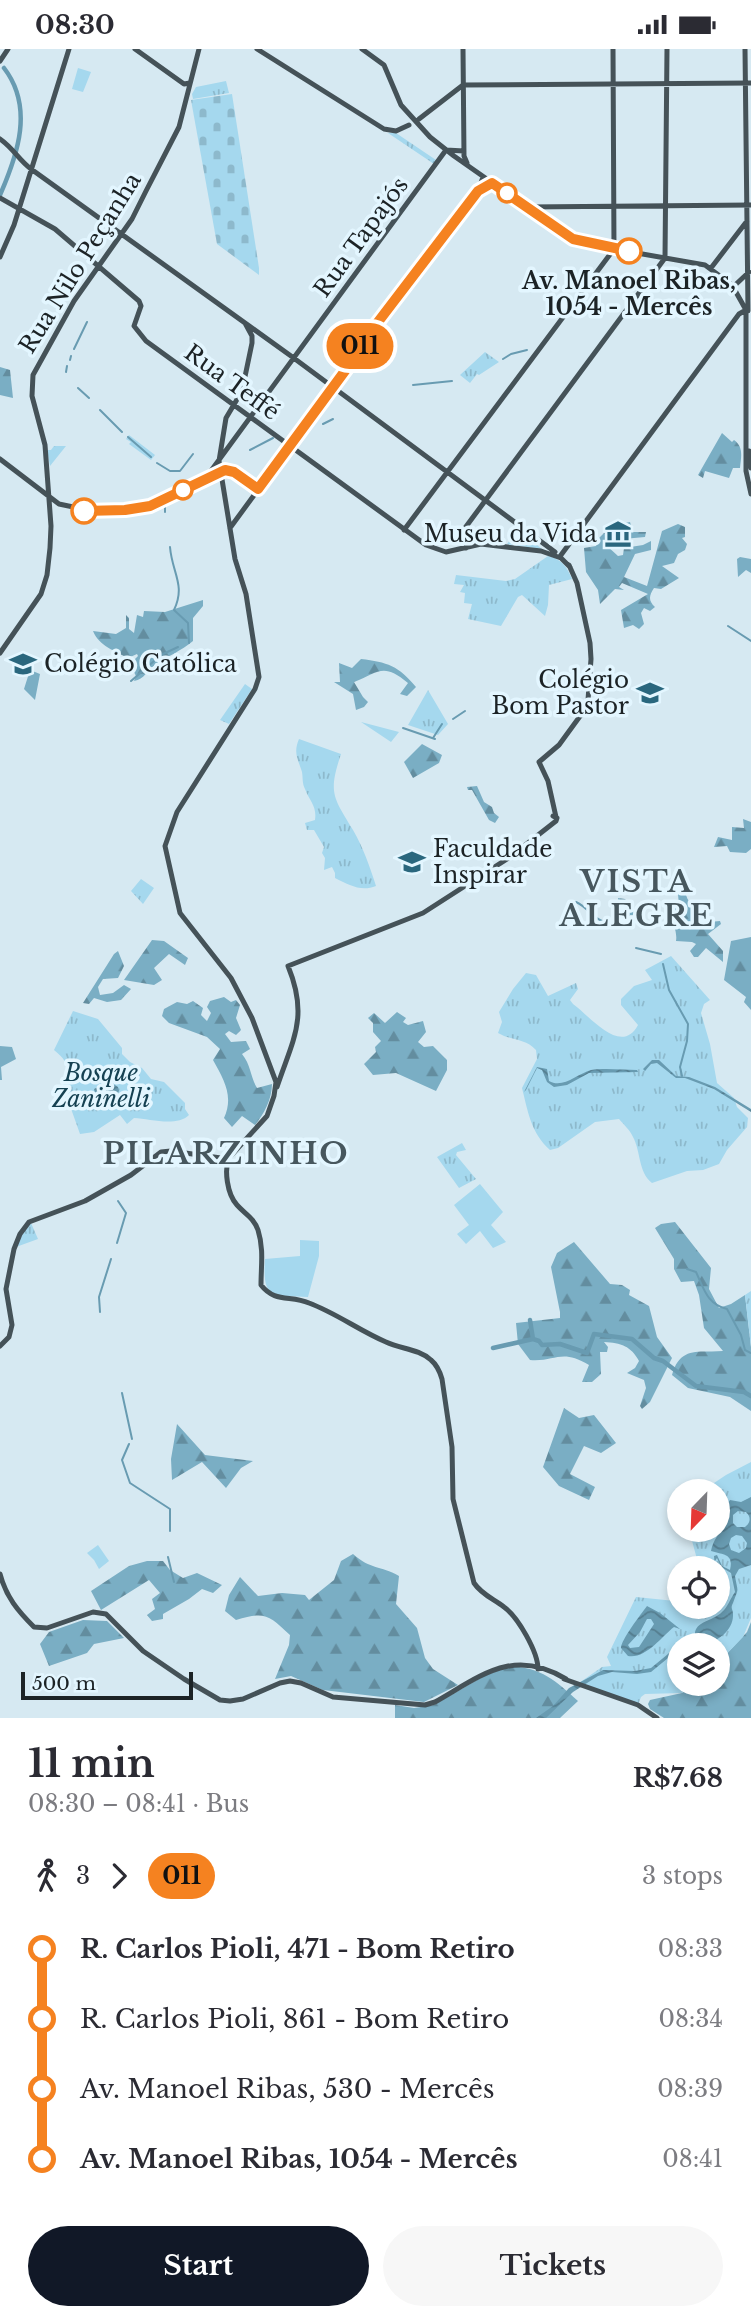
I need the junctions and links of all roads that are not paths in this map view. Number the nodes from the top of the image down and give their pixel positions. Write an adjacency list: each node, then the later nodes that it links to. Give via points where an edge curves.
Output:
1 (6, 49): 12 (main road)
2 (69, 49): 28 (main road)
3 (135, 49): 13 (main road, via 184,84)
4 (200, 49): 13 (main road, Rua Nilo Peçanha)
5 (257, 49): 20 (main road)
6 (263, 49): 20 (main road)
7 (362, 49): 24 (main road, via 384,65 404,109)
8 (463, 49): 17 (main road)
9 (613, 49): 15 (main road)
10 (667, 49): 16 (main road)
11 (745, 49): 14 (main road)
12 (1, 59)
13 (190, 83): 18 (main road, Rua Nilo Peçanha)
14 (748, 83): 16 (main road); 33 (main road)
15 (613, 84): 16 (main road); 17 (main road); 36 (main road)
16 (667, 84): 34 (main road)
17 (463, 85): 21 (main road); 26 (main road)
18 (183, 112): 19 (main road); 39 (main road, Rua Nilo Peçanha)
19 (191, 112)
20 (361, 114): 22 (main road, via 392,131)
21 (419, 118)
22 (409, 125)
23 (0, 139): 28 (main road)
24 (443, 148): 25 (main road); 49 (main road, Rua Tapajós)
25 (454, 153): 26 (main road); 27 (main road)
26 (464, 153): 27 (main road)
27 (471, 168): 29 (main road)
28 (31, 169): 37 (main road); 39 (main road)
29 (483, 177): 30 (main road); 31 (main road)
30 (492, 183): 31 (main road); 35 (main road)
31 (478, 191): 50 (main road)
32 (0, 198): 37 (main road)
33 (749, 205): 34 (main road); 38 (main road)
34 (667, 206): 36 (main road); 42 (main road)
35 (528, 207): 36 (main road); 40 (main road, via 575,240)
36 (614, 207): 40 (main road)
37 (19, 210): 41 (main road); 43 (main road, via 55,229)
38 (749, 221): 44 (main road); 45 (main road)
39 (121, 234): 43 (main road, Rua Nilo Peçanha); 48 (main road)
40 (614, 249): 42 (main road); 60 (main road)
41 (0, 257)
42 (665, 258): 44 (main road); 66 (main road)
43 (98, 266): 51 (main road, Rua Teffé, via 142,303 134,323 146,341); 64 (main road, Rua Nilo Peçanha, via 71,305 32,379)
44 (710, 268): 46 (main road)
45 (749, 271): 46 (main road); 47 (main road)
46 (733, 287): 47 (main road)
47 (748, 309): 58 (main road); 72 (main road, via 739,314)
48 (252, 331): 49 (main road); 51 (main road, via 243,389)
49 (293, 359): 50 (main road); 52 (main road, Rua Tapajós)
50 (333, 388): 54 (main road); 60 (main road)
51 (233, 404): 52 (main road, Rua Teffé); 53 (main road)
52 (251, 417): 54 (main road, Rua Teffé); 55 (main road, Rua Tapajós)
53 (221, 445): 55 (main road); 57 (main road)
54 (290, 446): 63 (main road); 70 (main road, Rua Teffé)
55 (228, 448): 57 (main road, Rua Tapajós)
56 (0, 459): 64 (main road)
57 (219, 461): 59 (main road); 61 (main road, Rua Tapajós)
58 (749, 470): 62 (main road)
59 (220, 471): 61 (main road); 63 (main road, via 231,471); 69 (main road)
60 (446, 472): 66 (main road); 70 (main road)
61 (205, 479): 67 (main road, via 135,509 88,511)
62 (749, 483): 65 (main road)
63 (258, 489): 69 (main road)
64 (49, 494): 67 (main road); 68 (main road, Rua Nilo Peçanha)
65 (751, 494)
66 (485, 501): 71 (main road, via 462,532); 72 (main road)
67 (62, 505): 68 (main road)
68 (50, 510): 73 (main road, Rua Nilo Peçanha, via 45,583 32,610)
69 (232, 519): 77 (main road, via 235,559 246,594 259,681 177,812 165,848 180,913 231,978 252,1018)
70 (404, 530): 71 (main road, Rua Teffé, via 429,547 450,552)
71 (466, 548): 72 (main road, via 484,544)
72 (562, 555): 75 (main road, via 577,583 591,652 587,705)
73 (0, 653)
74 (567, 719): 75 (main road)
75 (575, 721): 76 (main road, via 554,751 539,762 554,808 554,819 545,830 423,913 288,966 297,995 297,1030)
76 (281, 1076): 77 (main road); 78 (main road)
77 (276, 1084): 78 (main road)
78 (274, 1096): 79 (main road, via 269,1113)
79 (257, 1127): 80 (main road); 81 (main road)
80 (242, 1141): 81 (main road); 82 (main road)
81 (236, 1149): 82 (main road)
82 (228, 1159): 83 (main road, via 161,1152 85,1201 29,1222 14,1249 6,1289 12,1325 9,1338); 85 (main road, via 231,1195 257,1228 263,1289 275,1298 301,1300 321,1308 389,1343 420,1353 438,1369 452,1447 453,1499 474,1583 512,1613)
83 (0, 1346)
84 (0, 1574): 85 (main road, via 11,1602 34,1627 47,1628 93,1612 106,1614 143,1651 212,1696 230,1701 290,1681 333,1697 425,1705 505,1665)
85 (537, 1667): 86 (main road)
86 (652, 1716)

